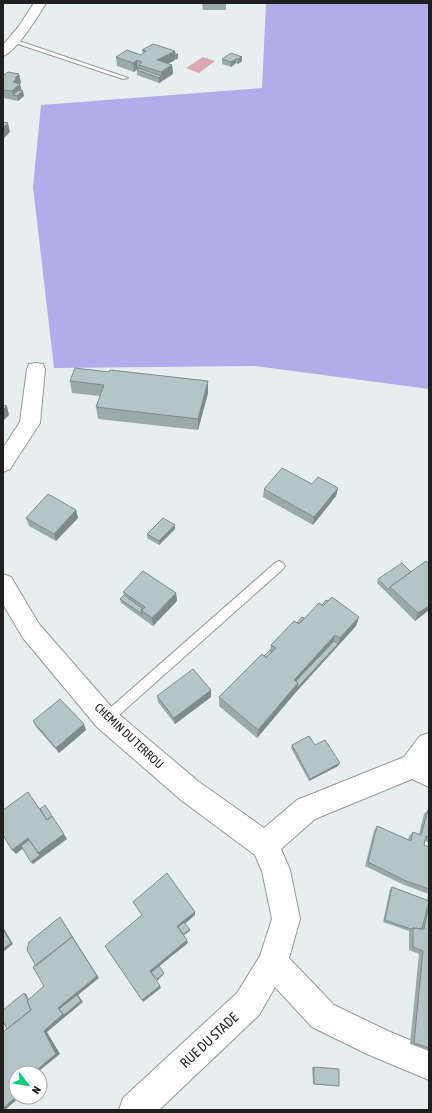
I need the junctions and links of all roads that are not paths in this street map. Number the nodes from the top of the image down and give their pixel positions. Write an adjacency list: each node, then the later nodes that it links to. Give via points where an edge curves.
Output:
1 (40, 3): 2 (street)
2 (14, 41): 3 (street); 4 (lane)
3 (3, 52)
4 (125, 78)
5 (36, 370): 6 (street, via 30,424)
6 (3, 464)
7 (279, 566): 9 (lane)
8 (3, 584): 9 (street, CHEMIN DU TERROU, via 31,631)
9 (106, 719): 12 (street, CHEMIN DU TERROU, via 190,792)
10 (429, 745): 11 (street)
11 (421, 770): 12 (street, via 306,809)
12 (265, 846): 13 (street, RUE DU STADE, via 276,870 286,919)
13 (273, 963): 14 (street, via 323,1016); 15 (street, RUE DU STADE, via 248,1004)
14 (429, 1064)
15 (135, 1110)

